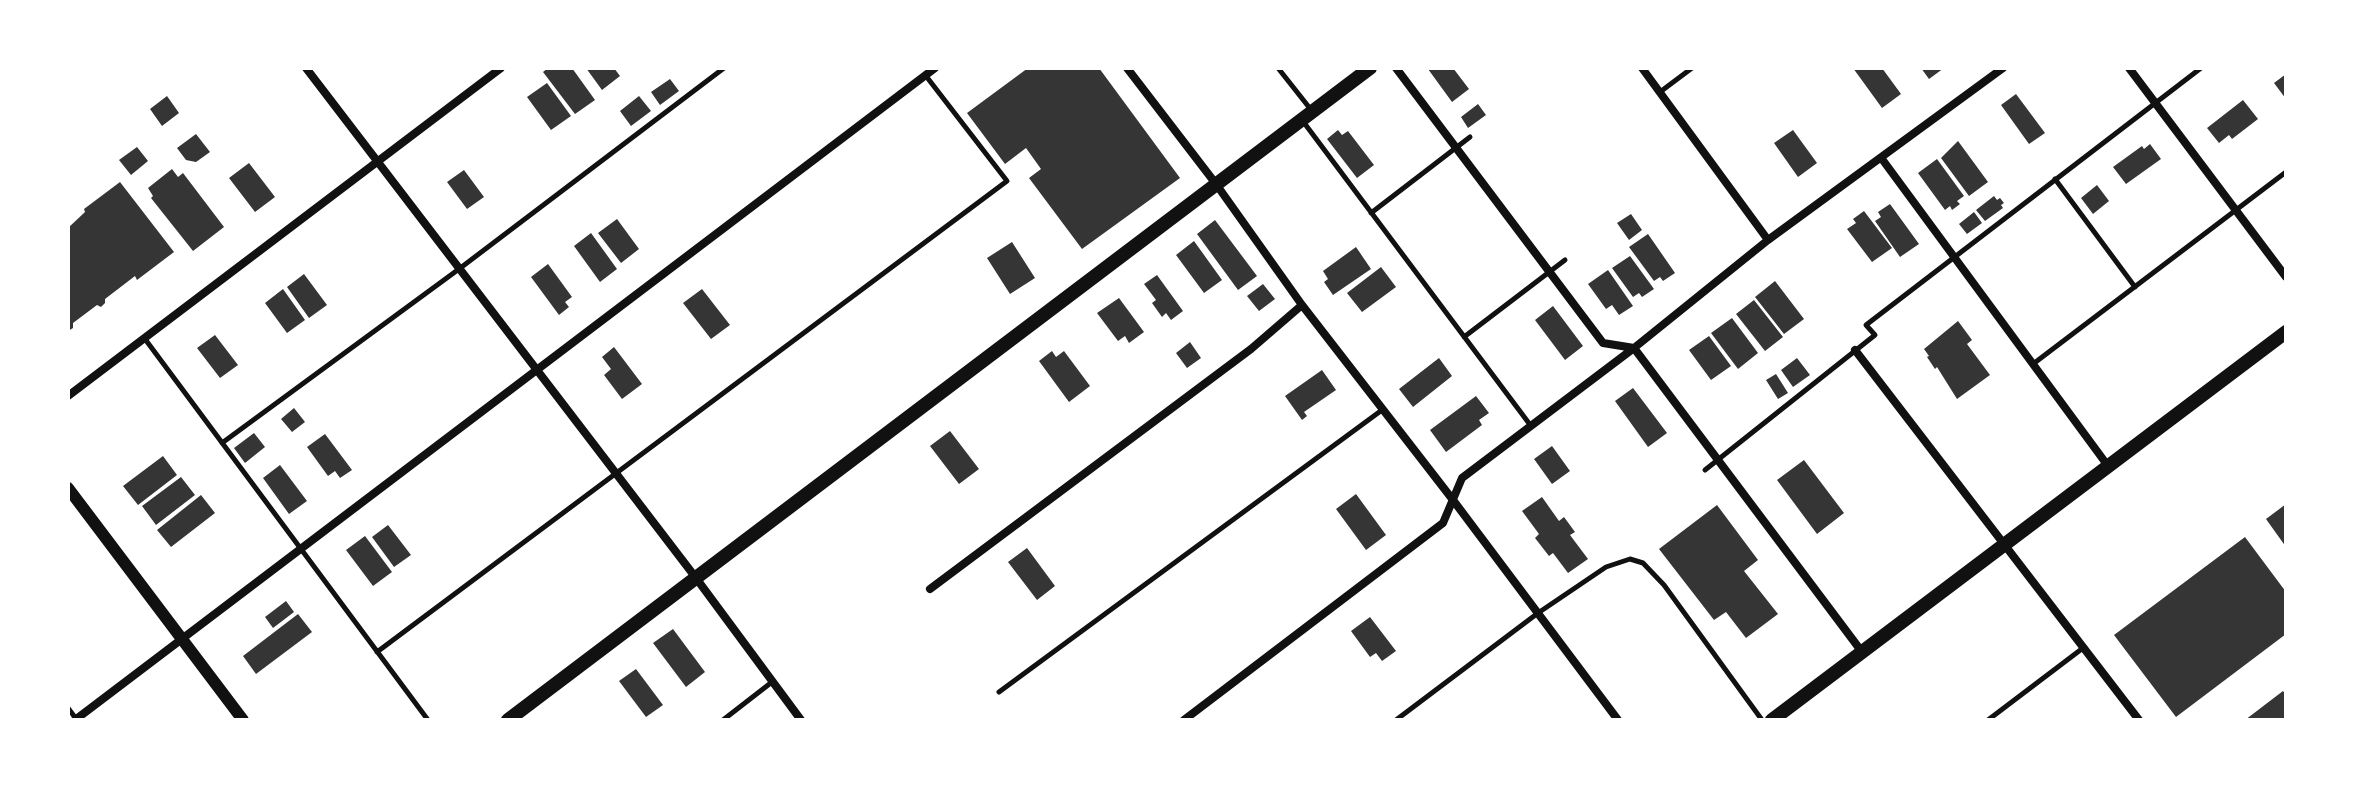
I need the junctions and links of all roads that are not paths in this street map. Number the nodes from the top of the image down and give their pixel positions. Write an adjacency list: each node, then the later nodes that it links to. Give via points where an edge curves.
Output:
1 (306, 68): 21 (street)
2 (501, 68): 21 (street)
3 (724, 68): 30 (lane)
4 (935, 68): 14 (street)
5 (1127, 68): 24 (street)
6 (1278, 68): 17 (lane)
7 (1370, 68): 17 (main road)
8 (1396, 68): 19 (street)
9 (1642, 68): 15 (street)
10 (1692, 68): 15 (lane)
11 (2003, 68): 20 (street)
12 (2129, 68): 16 (street)
13 (2201, 68): 16 (lane)
14 (926, 75): 41 (street); 49 (lane, via 1007,181)
15 (1660, 92): 27 (street)
16 (2155, 103): 23 (lane); 25 (street)
17 (1307, 116): 24 (main road); 26 (lane)
18 (1470, 137): 19 (lane)
19 (1456, 148): 26 (lane); 31 (street)
20 (1882, 159): 27 (street); 28 (street)
21 (377, 162): 30 (street); 37 (street)
22 (2286, 172): 25 (lane)
23 (2055, 179): 28 (lane); 33 (lane)
24 (1216, 184): 34 (street); 54 (main road)
25 (2236, 210): 32 (street); 33 (lane)
26 (1371, 213): 36 (lane)
27 (1768, 240): 38 (street)
28 (1954, 257): 39 (lane, via 1866,325 1875,335); 40 (street)
29 (1565, 260): 31 (lane)
30 (459, 269): 41 (street); 45 (lane)
31 (1549, 272): 36 (lane); 38 (street, via 1603,343)
32 (2286, 277)
33 (2135, 287): 40 (lane)
34 (1302, 305): 43 (street); 55 (street, via 1251,349)
35 (2286, 332): 47 (main road)
36 (1464, 337): 44 (lane)
37 (145, 338): 42 (street); 45 (lane)
38 (1634, 348): 44 (street); 46 (street)
39 (1855, 350): 46 (lane); 52 (street)
40 (2033, 364): 47 (street)
41 (536, 370): 49 (street); 53 (street)
42 (68, 396)
43 (1383, 410): 51 (street); 62 (lane)
44 (1531, 427): 51 (street, via 1462,478)
45 (222, 443): 53 (lane)
46 (1718, 460): 48 (lane); 60 (street)
47 (2108, 466): 52 (main road)
48 (1705, 470)
49 (614, 474): 54 (street); 59 (lane)
50 (68, 488): 57 (street)
51 (1453, 500): 56 (street); 71 (street, via 1443,523)
52 (2005, 544): 58 (street); 60 (main road)
53 (300, 549): 57 (street); 59 (lane)
54 (696, 578): 61 (street); 68 (main road)
55 (930, 589)
56 (1538, 613): 64 (street); 72 (lane); 73 (lane, via 1606,567 1630,559 1643,563)
57 (181, 639): 65 (street); 66 (street)
58 (2084, 647): 75 (lane); 76 (street)
59 (377, 652): 67 (lane)
60 (1862, 652): 74 (main road)
61 (772, 682): 69 (lane); 70 (street)
62 (999, 692)
63 (68, 708): 65 (lane)
64 (1615, 719)
65 (76, 720)
66 (243, 720)
67 (428, 720)
68 (508, 720)
69 (723, 720)
70 (801, 720)
71 (1184, 720)
72 (1396, 720)
73 (1762, 720)
74 (1772, 720)
75 (1988, 720)
76 (2139, 720)

